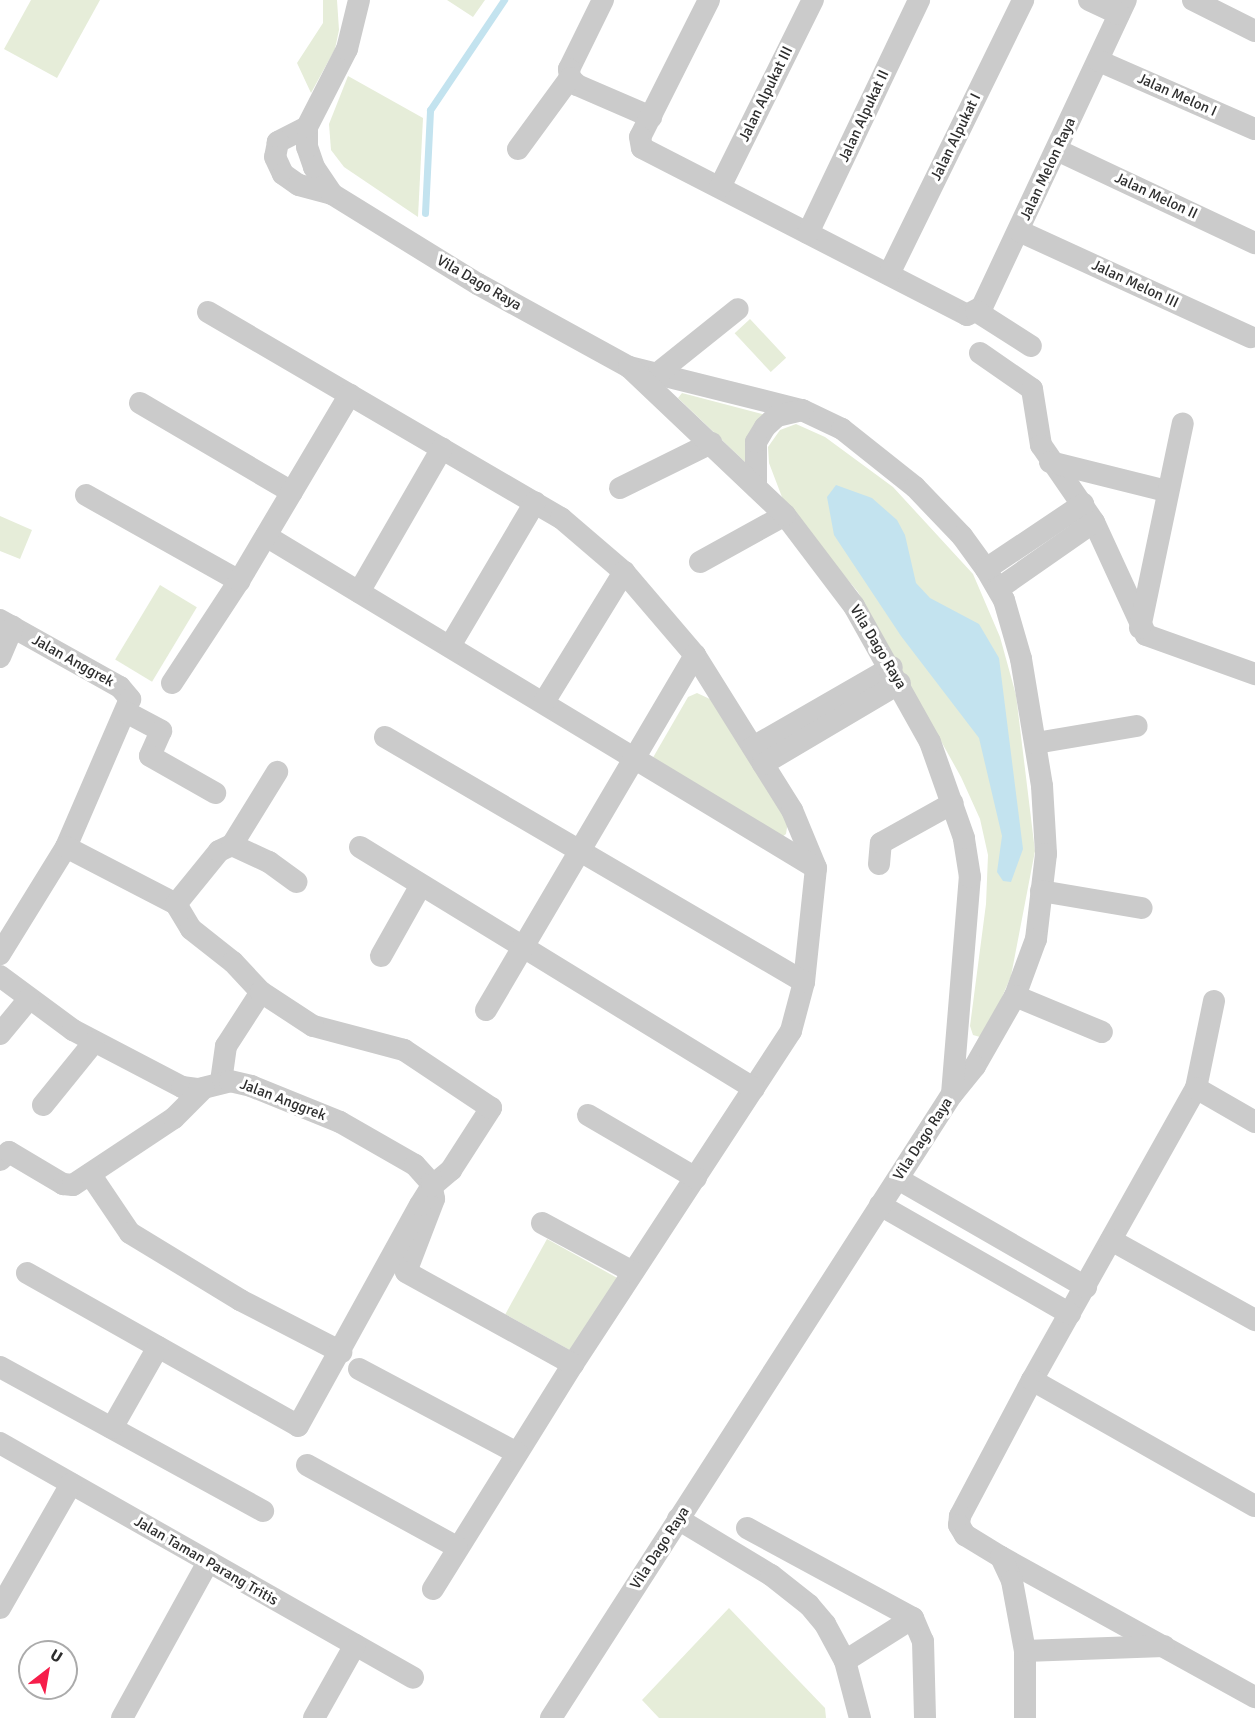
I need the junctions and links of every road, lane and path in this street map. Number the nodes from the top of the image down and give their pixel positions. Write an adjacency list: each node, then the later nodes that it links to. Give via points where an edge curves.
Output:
1 (603, 0): 12 (street, via 569,69)
2 (709, 0): 13 (street)
3 (813, 0): 18 (street, Jalan Alpukat III)
4 (919, 0): 21 (street, Jalan Alpukat II)
5 (1023, 0): 23 (street, Jalan Alpukat I)
6 (1089, 0): 9 (street)
7 (1193, 0): 10 (street)
8 (362, 2): 14 (street, via 347,49)
9 (1122, 7): 11 (street, Jalan Melon Raya)
10 (1255, 31)
11 (1099, 61): 15 (street, Jalan Melon I); 17 (street, Jalan Melon Raya)
12 (570, 78): 13 (street, via 577,85); 16 (street)
13 (651, 117): 18 (street, via 640,137 642,148)
14 (307, 126): 19 (street, Vila Dago Raya, via 307,147 314,167); 19 (street, Vila Dago Raya, via 278,142 275,157 283,174 299,185)
15 (1255, 129)
16 (518, 149)
17 (1057, 150): 20 (street, Jalan Melon Raya); 22 (street, Jalan Melon II)
18 (720, 187): 21 (street)
19 (332, 194): 30 (street, Vila Dago Raya, via 478,284)
20 (1019, 231): 26 (street, Jalan Melon Raya); 27 (street, Jalan Melon III)
21 (808, 233): 23 (street)
22 (1255, 243)
23 (889, 274): 26 (street)
24 (738, 309): 31 (street)
25 (208, 312): 32 (street)
26 (972, 313): 28 (street)
27 (1251, 337)
28 (1031, 346)
29 (980, 353): 38 (street, via 1032,389 1041,445)
30 (628, 366): 31 (street, Vila Dago Raya); 36 (street, Vila Dago Raya, via 661,401)
31 (658, 373): 34 (street, Vila Dago Raya)
32 (350, 394): 37 (street); 42 (street)
33 (140, 403): 42 (street)
34 (802, 410): 39 (street, via 777,416 756,442); 49 (street, Vila Dago Raya, via 842,429 876,453 962,536)
35 (1183, 423): 41 (street)
36 (711, 443): 39 (street, Vila Dago Raya); 40 (street)
37 (442, 448): 44 (street); 53 (street)
38 (1050, 462): 41 (street); 45 (street)
39 (756, 487): 46 (street, Vila Dago Raya)
40 (620, 488)
41 (1166, 491): 55 (street)
42 (292, 492): 47 (street)
43 (86, 495): 51 (street)
44 (535, 502): 50 (street, via 561,518); 56 (street)
45 (1088, 513): 49 (street); 52 (street); 55 (street)
46 (785, 515): 48 (street); 60 (street, Vila Dago Raya, via 828,568)
47 (266, 536): 51 (street); 53 (street)
48 (700, 562)
49 (986, 569): 52 (street, Vila Dago Raya)
50 (624, 572): 57 (street); 62 (street)
51 (239, 581): 61 (street)
52 (998, 589): 66 (street, Vila Dago Raya, via 1014,629)
53 (359, 592): 56 (street)
54 (7, 624): 58 (street); 63 (street, Jalan Anggrek, via 123,689 130,699)
55 (1140, 628): 59 (street, via 1154,640)
56 (450, 646): 62 (street)
57 (696, 655): 67 (street); 68 (street)
58 (0, 657)
59 (1255, 674)
60 (896, 675): 67 (street); 71 (street, Vila Dago Raya, via 930,742)
61 (172, 683)
62 (544, 702): 68 (street)
63 (126, 712): 70 (street, via 161,731 150,756); 73 (street)
64 (1137, 726): 66 (street)
65 (385, 737): 75 (street)
66 (1036, 743): 80 (street, Vila Dago Raya, via 1045,843)
67 (758, 755): 77 (street, via 792,810)
68 (636, 757): 75 (street); 77 (street)
69 (277, 772): 72 (street)
70 (215, 794)
71 (953, 803): 76 (street, via 881,843); 99 (street, Vila Dago Raya, via 970,877)
72 (232, 845): 78 (street, via 269,862); 81 (street, via 219,851)
73 (66, 847): 81 (street); 84 (street)
74 (360, 847): 79 (street)
75 (580, 851): 83 (street); 87 (street)
76 (879, 864)
77 (816, 868): 87 (street)
78 (297, 882)
79 (421, 885): 83 (street); 85 (street)
80 (1041, 891): 82 (street); 89 (street, Vila Dago Raya, via 1036,939)
81 (176, 904): 88 (street, via 191,929 233,962)
82 (1142, 909)
83 (523, 947): 92 (street); 97 (street)
84 (0, 954)
85 (381, 956)
86 (0, 976): 90 (street, Jalan Anggrek)
87 (804, 982): 97 (street, via 791,1031)
88 (261, 992): 96 (street, via 226,1046); 107 (street, via 313,1026 404,1050 491,1108 451,1170)
89 (1015, 996): 93 (street); 99 (street, Vila Dago Raya, via 975,1066)
90 (29, 999): 94 (street); 95 (street, Jalan Anggrek)
91 (1214, 1000): 98 (street)
92 (486, 1010)
93 (1102, 1032)
94 (0, 1034)
95 (94, 1041): 96 (street, Jalan Anggrek, via 182,1087); 100 (street)
96 (212, 1085): 104 (street, via 174,1118); 107 (street, Jalan Anggrek, via 243,1083 340,1122 415,1165)
97 (754, 1088): 105 (street)
98 (1196, 1088): 102 (street); 110 (street)
99 (952, 1094): 106 (street, Vila Dago Raya)
100 (43, 1105)
101 (588, 1115): 105 (street)
102 (1255, 1122)
103 (0, 1160): 104 (street, via 9,1152 67,1185)
104 (90, 1174): 117 (street, via 130,1233 240,1300)
105 (696, 1178): 111 (street)
106 (897, 1179): 108 (street, Vila Dago Raya); 113 (street)
107 (432, 1186): 117 (street); 118 (street, via 432,1209 406,1272)
108 (880, 1205): 114 (street); 129 (street, Vila Dago Raya)
109 (542, 1223): 111 (street)
110 (1112, 1240): 113 (street); 115 (street)
111 (633, 1272): 118 (street)
112 (27, 1274): 116 (street)
113 (1086, 1287): 114 (street)
114 (1070, 1314): 121 (street)
115 (1255, 1320)
116 (158, 1347): 117 (street, via 298,1426); 122 (street)
117 (341, 1352)
118 (573, 1364): 124 (street)
119 (0, 1367): 122 (street)
120 (359, 1369): 124 (street)
121 (1032, 1380): 127 (street); 132 (street, via 960,1516 965,1535)
122 (112, 1428): 128 (street)
123 (0, 1443): 126 (street, Jalan Taman Parang Tritis)
124 (517, 1453): 131 (street)
125 (307, 1465): 131 (street)
126 (71, 1484): 133 (street, Jalan Taman Parang Tritis); 135 (street)
127 (1255, 1506)
128 (262, 1511)
129 (678, 1519): 140 (street, via 771,1575 809,1605 825,1624); 145 (street, Vila Dago Raya)
130 (747, 1528): 136 (street)
131 (457, 1547): 134 (street)
132 (1000, 1557): 138 (street); 139 (street, via 1012,1581)
133 (208, 1562): 137 (street, Jalan Taman Parang Tritis); 143 (street)
134 (433, 1589)
135 (0, 1608)
136 (913, 1618): 140 (street); 147 (street, via 923,1641)
137 (355, 1645): 141 (street, Jalan Taman Parang Tritis); 144 (street)
138 (1165, 1646): 139 (street); 142 (street)
139 (1024, 1650): 148 (street)
140 (845, 1661): 146 (street)
141 (413, 1678)
142 (1255, 1697)
143 (122, 1718)
144 (314, 1718)
145 (551, 1718)
146 (860, 1718)
147 (925, 1718)
148 (1025, 1718)

